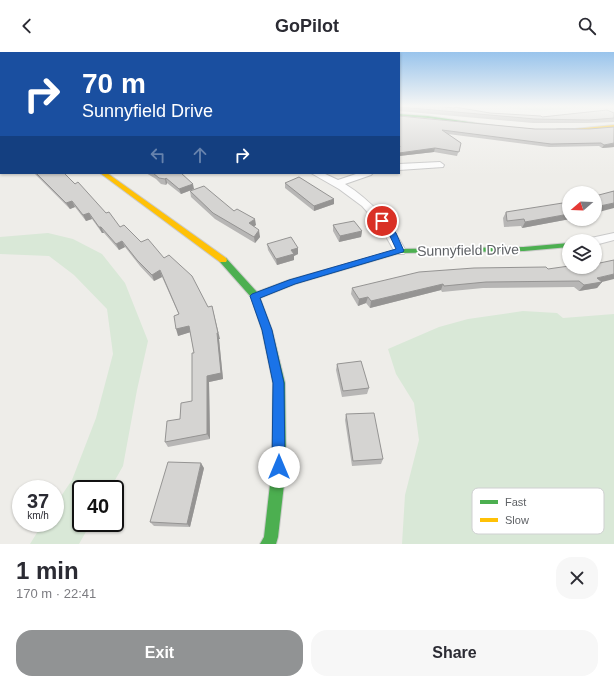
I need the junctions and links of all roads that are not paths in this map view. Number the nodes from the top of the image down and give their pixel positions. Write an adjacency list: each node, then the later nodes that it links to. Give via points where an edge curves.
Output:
1 (585, 129): 2 (street)
2 (548, 130)
3 (440, 165): 4 (street)
4 (400, 167)
5 (104, 174): 13 (street, via 224,261)
6 (318, 174): 8 (street)
7 (365, 174): 8 (street)
8 (339, 183): 12 (street, via 373,209 392,233)
9 (614, 236): 10 (street)
10 (602, 239)
11 (562, 246): 12 (street, Sunnyfield Drive, via 524,249)
12 (400, 251): 13 (street, Sunnyfield Drive, via 292,282)
13 (255, 296): 14 (street, via 267,330 279,383 279,467)
14 (268, 544)

